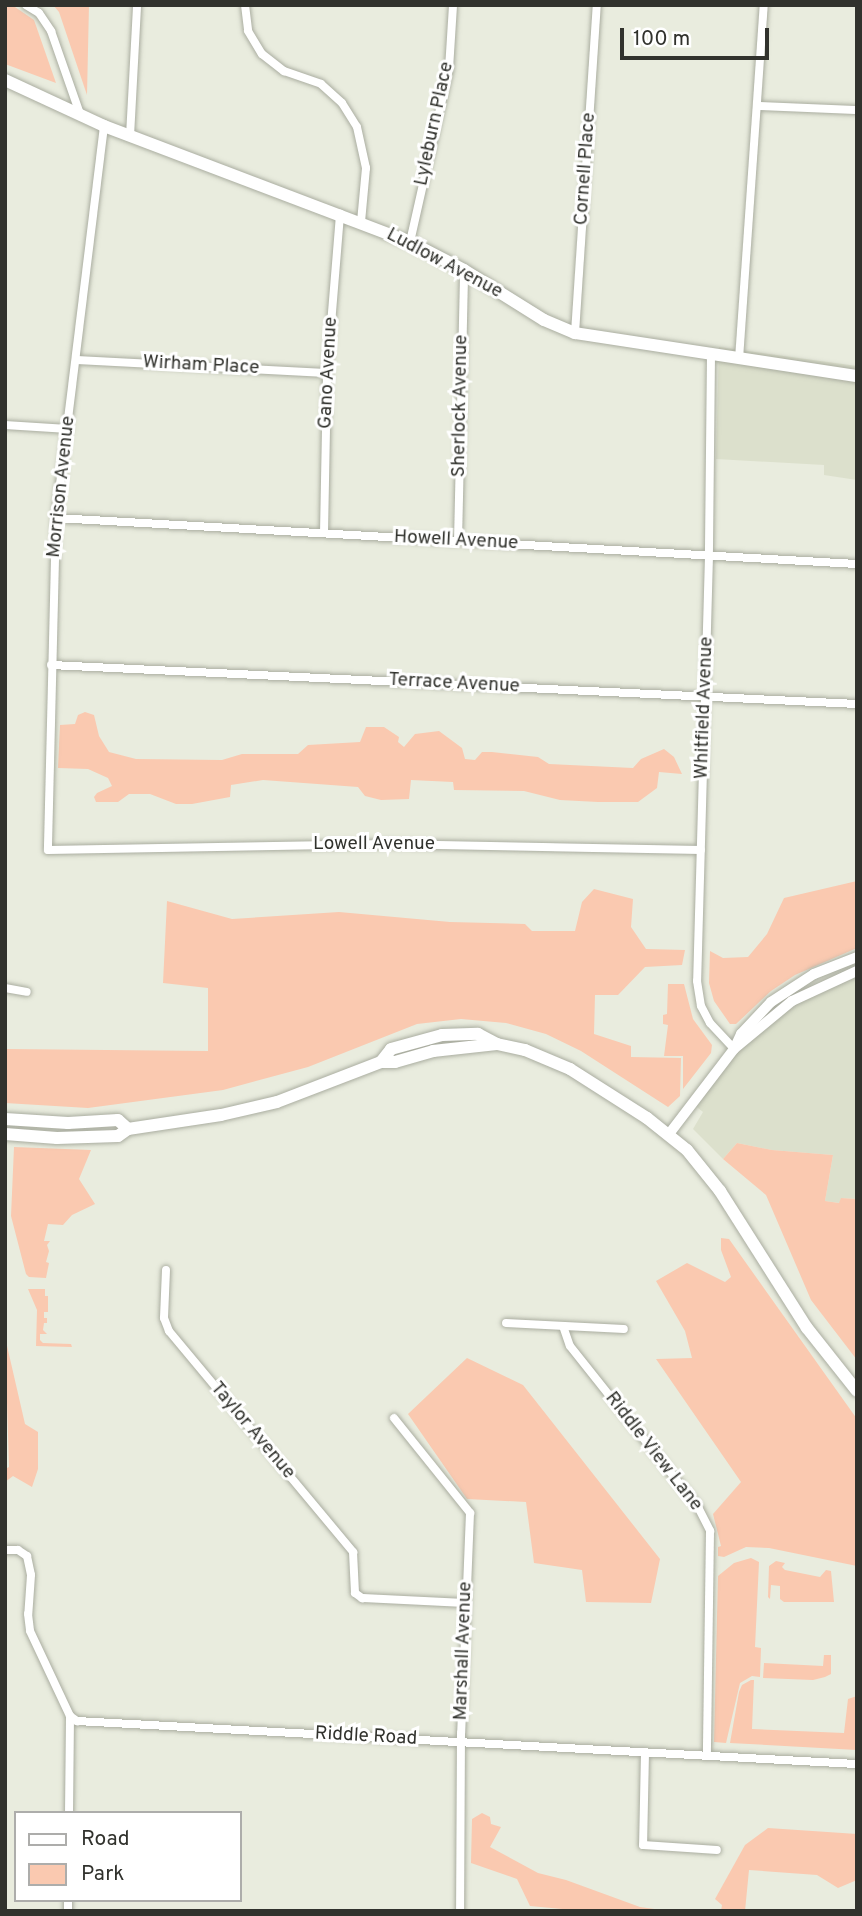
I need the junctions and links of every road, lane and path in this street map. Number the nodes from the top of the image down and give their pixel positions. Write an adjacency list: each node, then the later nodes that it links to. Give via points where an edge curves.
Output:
1 (26, 5): 10 (street, via 39,13 51,31)
2 (137, 5): 12 (street)
3 (245, 5): 14 (street, via 248,31 262,54 284,71 321,84 352,119 362,140 366,168)
4 (453, 5): 15 (street, Lyleburn Place, via 449,69)
5 (597, 5): 17 (street, Cornell Place)
6 (764, 5): 8 (street)
7 (5, 80): 10 (main road, Ludlow Avenue)
8 (758, 106): 9 (street); 20 (street)
9 (857, 110)
10 (80, 114): 11 (main road, Ludlow Avenue)
11 (104, 126): 12 (main road, Ludlow Avenue); 19 (street, Morrison Avenue)
12 (130, 136): 13 (main road, Ludlow Avenue)
13 (340, 214): 14 (main road, Ludlow Avenue); 21 (street, Gano Avenue)
14 (361, 222): 15 (main road, Ludlow Avenue)
15 (410, 242): 16 (main road, Ludlow Avenue)
16 (464, 270): 17 (main road, Ludlow Avenue, via 544,320); 27 (street, Sherlock Avenue)
17 (575, 333): 18 (main road, Ludlow Avenue)
18 (711, 355): 20 (main road, Ludlow Avenue); 28 (street, Whitfield Avenue)
19 (76, 359): 21 (street, Wirham Place); 24 (street, Morrison Avenue)
20 (739, 359): 22 (main road, Ludlow Avenue)
21 (327, 373): 26 (street, Gano Avenue)
22 (857, 376)
23 (5, 425): 24 (street)
24 (68, 429): 25 (street, Morrison Avenue)
25 (56, 518): 26 (street, Howell Avenue); 30 (street, Morrison Avenue)
26 (324, 533): 27 (street, Howell Avenue)
27 (458, 541): 28 (street, Howell Avenue)
28 (709, 556): 29 (street, Howell Avenue); 31 (street, Whitfield Avenue)
29 (857, 564)
30 (51, 665): 31 (street, Terrace Avenue); 33 (street, Morrison Avenue)
31 (705, 696): 32 (street, Terrace Avenue); 34 (street, Whitfield Avenue)
32 (857, 704)
33 (48, 850): 34 (street, Lowell Avenue, via 369,844)
34 (701, 850): 39 (street, Whitfield Avenue, via 698,993 710,1023)
35 (857, 957): 39 (street, via 814,974 771,1002 741,1034)
36 (857, 971): 39 (street, via 792,1001)
37 (5, 988): 38 (street)
38 (27, 992)
39 (734, 1049): 43 (street)
40 (5, 1119): 41 (main road, via 118,1120)
41 (128, 1129): 42 (main road, via 118,1136 74,1138); 43 (main road, via 277,1102 382,1062 391,1049 442,1035 478,1034 557,1062)
42 (5, 1134)
43 (669, 1134): 48 (main road, via 701,1165 807,1328)
44 (166, 1270): 51 (street, Taylor Avenue, via 164,1318 169,1331 353,1552 355,1593 362,1598)
45 (506, 1323): 46 (street)
46 (563, 1326): 47 (street); 55 (street, Riddle View Lane, via 570,1346 698,1507 710,1531)
47 (624, 1329)
48 (857, 1391)
49 (394, 1418): 51 (street, Marshall Avenue, via 470,1513)
50 (5, 1550): 52 (street, via 27,1556 30,1631)
51 (466, 1603): 53 (street, Marshall Avenue)
52 (70, 1716): 53 (street, Riddle Road, via 96,1723); 57 (street)
53 (461, 1742): 54 (street, Riddle Road); 59 (street, Marshall Avenue)
54 (645, 1753): 55 (street, Riddle Road); 58 (street, via 643,1845)
55 (707, 1756): 56 (street, Riddle Road)
56 (857, 1764)
57 (69, 1811)
58 (717, 1850)
59 (460, 1911)

